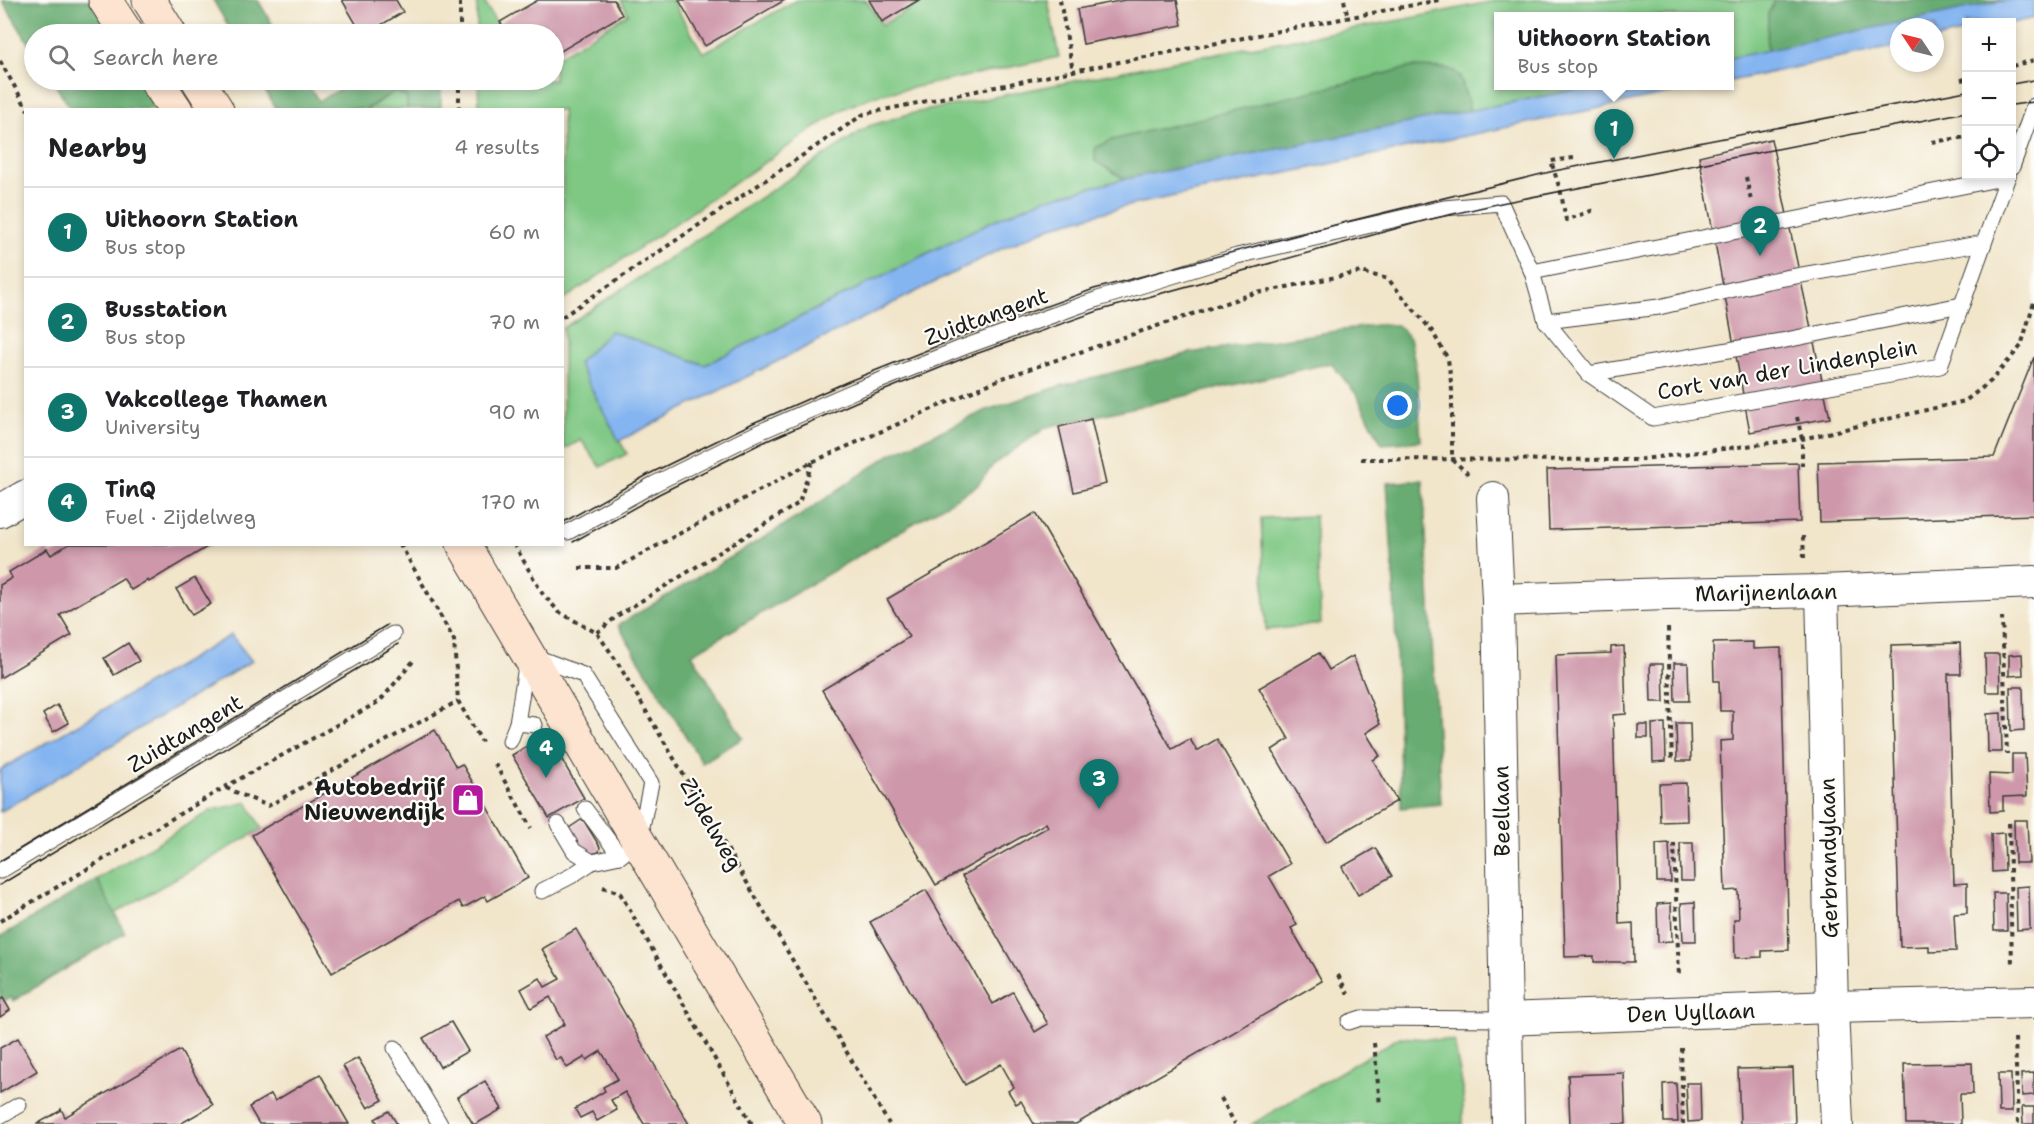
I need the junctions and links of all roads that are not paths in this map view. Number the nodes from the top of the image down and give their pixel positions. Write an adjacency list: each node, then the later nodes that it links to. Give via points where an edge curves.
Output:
1 (105, 0): 3 (main road)
2 (149, 0): 4 (main road)
3 (121, 24)
4 (164, 24)
5 (163, 90): 8 (main road)
6 (204, 90): 9 (main road)
7 (2034, 106): 10 (lane, Cort van der Lindenplein)
8 (175, 108)
9 (216, 108)
10 (2016, 154)
11 (1975, 180): 15 (lane)
12 (2006, 180): 14 (lane, Cort van der Lindenplein)
13 (1444, 208): 15 (lane, Cort van der Lindenplein, via 1501,203); 22 (lane, Zuidtangent, via 1237,256 1098,299 964,347 758,433)
14 (1984, 243): 16 (lane, Cort van der Lindenplein); 17 (lane, via 1768,281 1659,307)
15 (1532, 272): 17 (lane, Cort van der Lindenplein)
16 (1962, 305): 18 (lane, Cort van der Lindenplein); 18 (lane, Cort van der Lindenplein, via 1940,366 1887,376 1653,417)
17 (1546, 321): 18 (lane, Cort van der Lindenplein)
18 (1589, 374)
19 (24, 497): 21 (street)
20 (1493, 498): 26 (street, Beellaan)
21 (0, 511)
22 (568, 532)
23 (464, 546): 28 (main road)
24 (2034, 582): 25 (street, Marijnenlaan)
25 (1822, 591): 26 (street, Marijnenlaan); 39 (street, Gerbrandylaan)
26 (1498, 600): 40 (street, Beellaan)
27 (393, 634): 36 (lane, Zuidtangent)
28 (528, 654): 29 (lane); 34 (main road)
29 (517, 723): 30 (lane); 31 (lane)
30 (536, 725)
31 (510, 741)
32 (585, 809): 34 (lane)
33 (558, 824): 35 (lane, via 574,851)
34 (630, 848): 35 (lane); 46 (main road)
35 (591, 862): 37 (lane)
36 (0, 871)
37 (543, 891)
38 (2024, 1003): 39 (street, Den Uyllaan)
39 (1832, 1007): 40 (street, Den Uyllaan); 48 (street, Gerbrandylaan)
40 (1505, 1019): 41 (lane, Den Uyllaan, via 1361,1018); 47 (street, Beellaan)
41 (1349, 1022)
42 (395, 1048): 45 (lane)
43 (19, 1105): 44 (lane)
44 (0, 1116)
45 (440, 1124)
46 (806, 1124)
47 (1508, 1124)
48 (1837, 1124)

